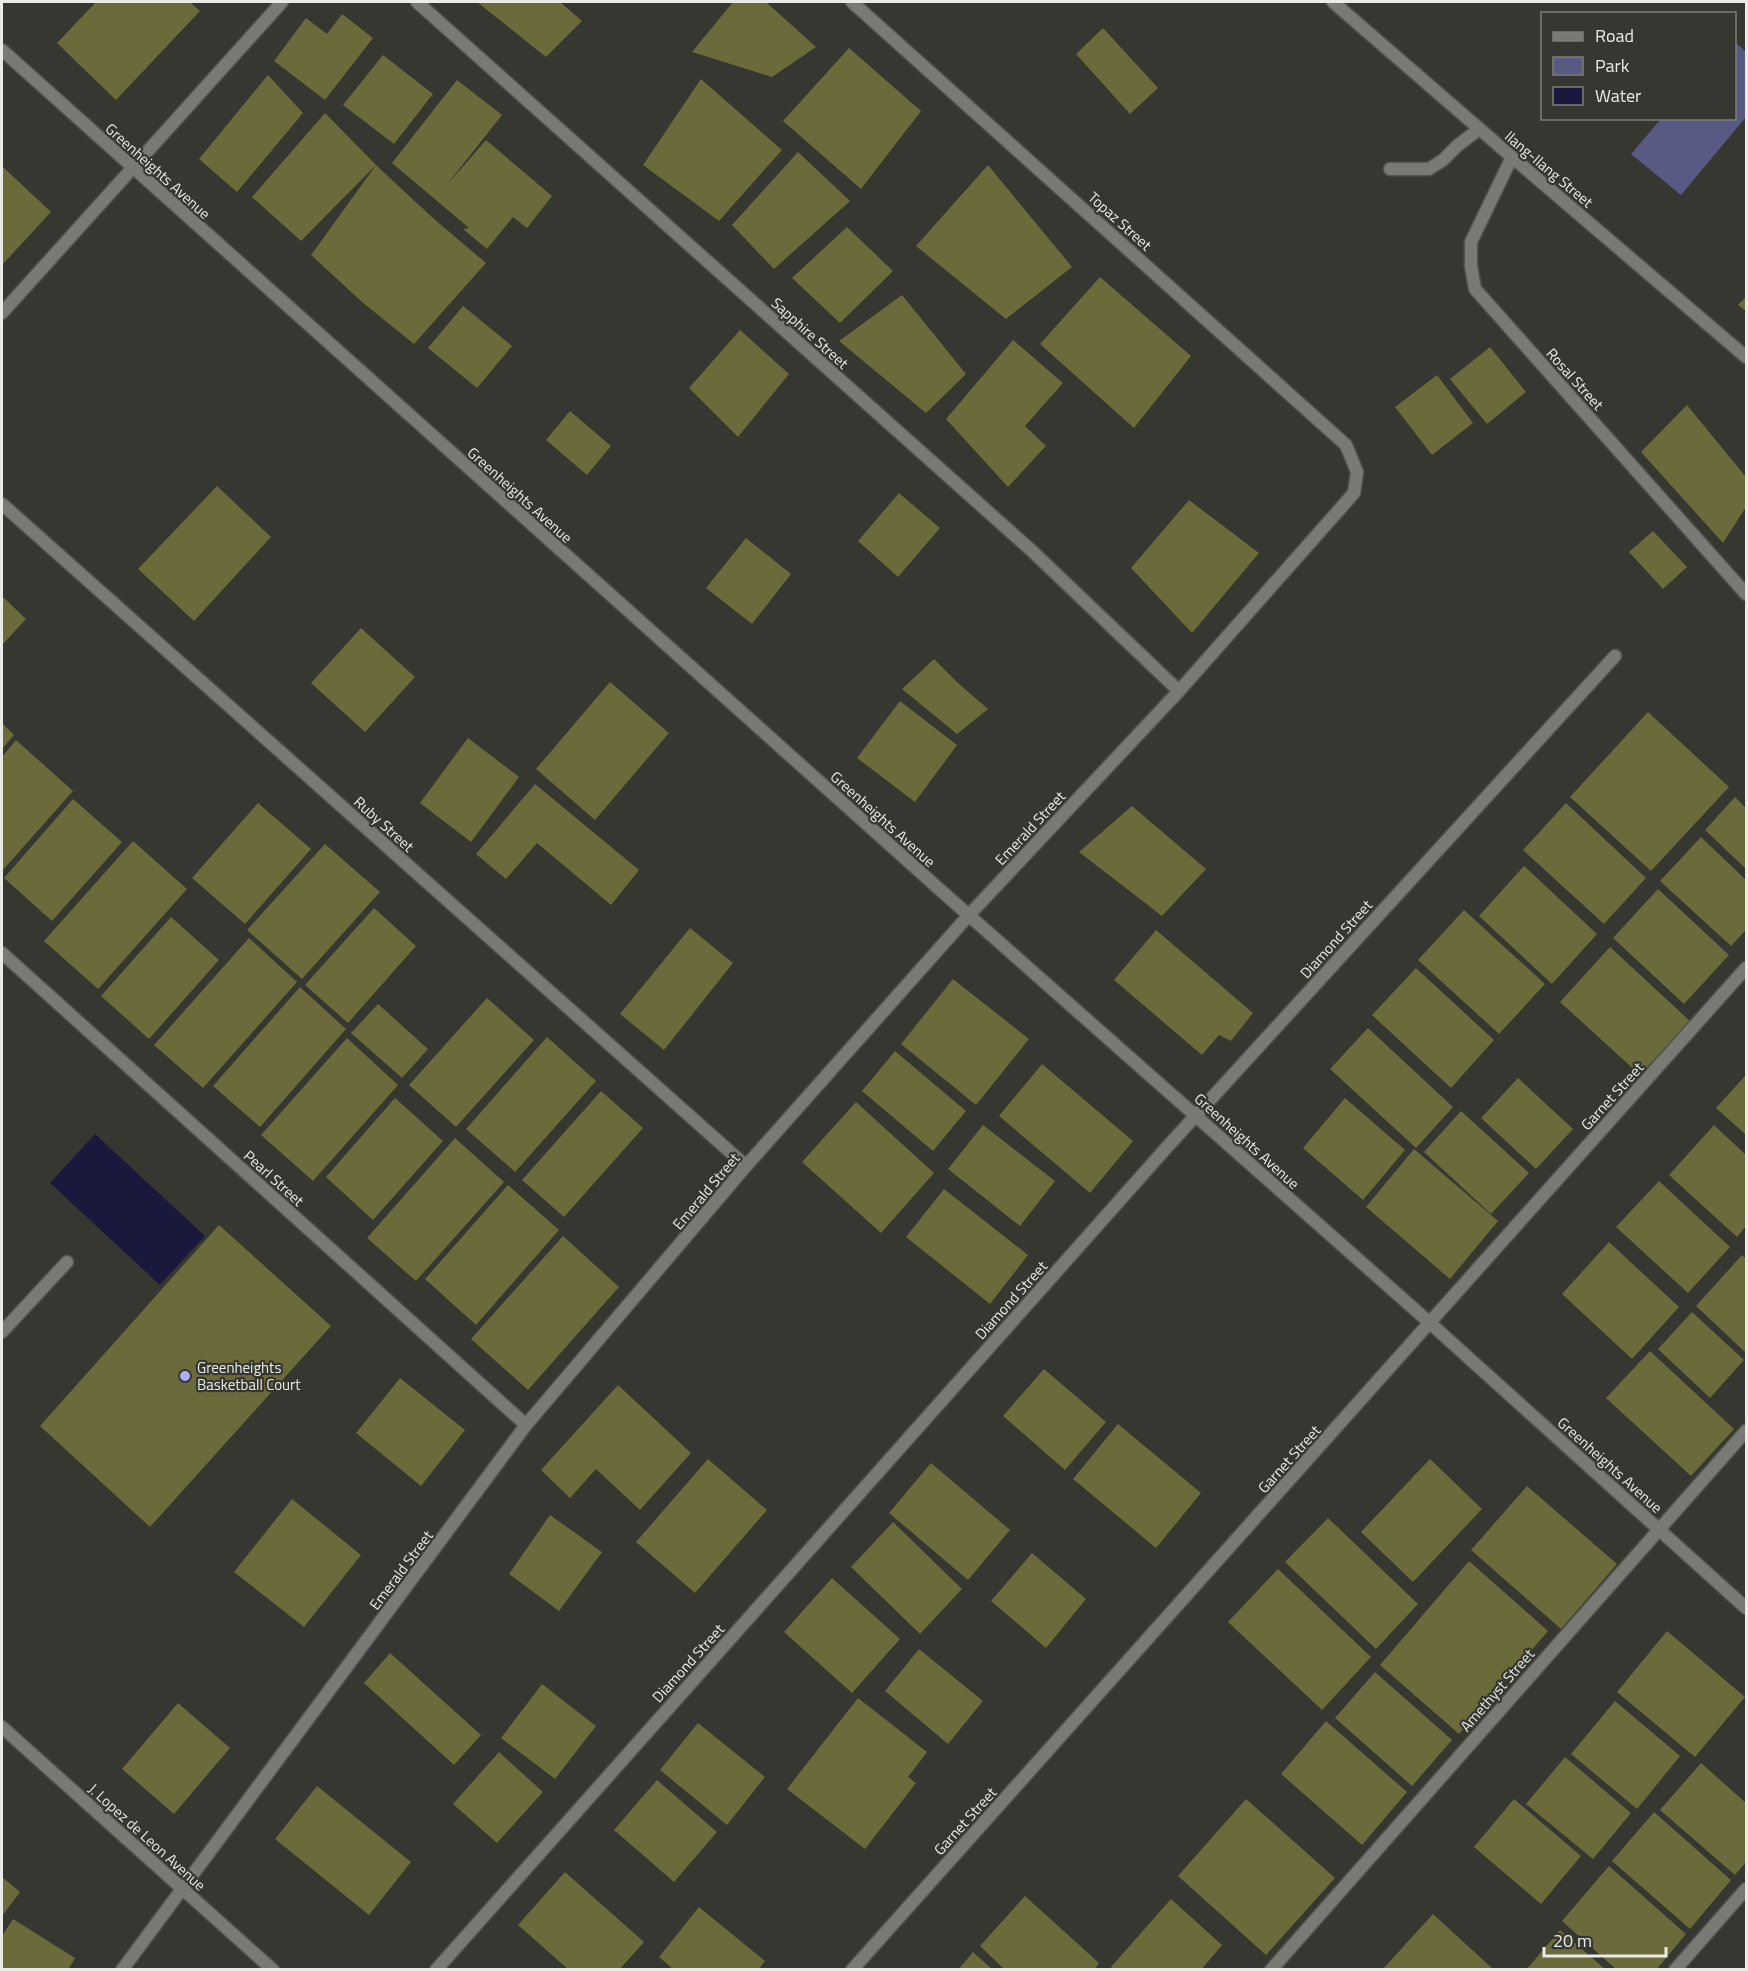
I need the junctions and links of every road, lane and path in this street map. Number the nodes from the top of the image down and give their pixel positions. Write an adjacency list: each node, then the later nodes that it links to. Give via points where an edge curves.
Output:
1 (282, 2): 8 (street)
2 (417, 2): 16 (street, Sapphire Street, via 1032,551)
3 (852, 2): 12 (street, Topaz Street, via 1346,446)
4 (1333, 2): 6 (street, Ilang-Ilang Street)
5 (2, 50): 8 (street, Greenheights Avenue)
6 (1479, 129): 7 (street, Ilang-Ilang Street); 9 (street, via 1430,170)
7 (1512, 157): 11 (street, Ilang-Ilang Street); 14 (street, Rosal Street, via 1471,242 1475,289)
8 (131, 167): 10 (street); 17 (street, Greenheights Avenue)
9 (1390, 169)
10 (2, 313)
11 (1746, 357)
12 (1358, 472): 16 (street, Emerald Street, via 1354,493)
13 (2, 504): 21 (street, Ruby Street)
14 (1746, 594)
15 (1615, 656): 20 (street, Diamond Street)
16 (1179, 691): 17 (street, Emerald Street)
17 (969, 915): 20 (street, Greenheights Avenue); 21 (street, Emerald Street)
18 (2, 953): 25 (street, Pearl Street)
19 (1746, 968): 23 (street, Garnet Street)
20 (1196, 1115): 23 (street, Greenheights Avenue); 34 (street, Diamond Street)
21 (746, 1166): 25 (street, Emerald Street)
22 (67, 1262): 24 (street)
23 (1431, 1323): 27 (street, Greenheights Avenue); 35 (street, Garnet Street)
24 (2, 1332)
25 (526, 1425): 31 (street, Emerald Street)
26 (1746, 1431): 27 (street, Amethyst Street)
27 (1659, 1529): 28 (street, Greenheights Avenue); 36 (street, Amethyst Street)
28 (1746, 1608)
29 (2, 1727): 31 (street, J. Lopez de Leon Avenue)
30 (1746, 1889): 37 (street)
31 (182, 1890): 32 (street, Emerald Street); 33 (street, J. Lopez de Leon Avenue)
32 (122, 1970)
33 (273, 1970)
34 (436, 1970)
35 (852, 1970)
36 (1271, 1970)
37 (1676, 1970)

